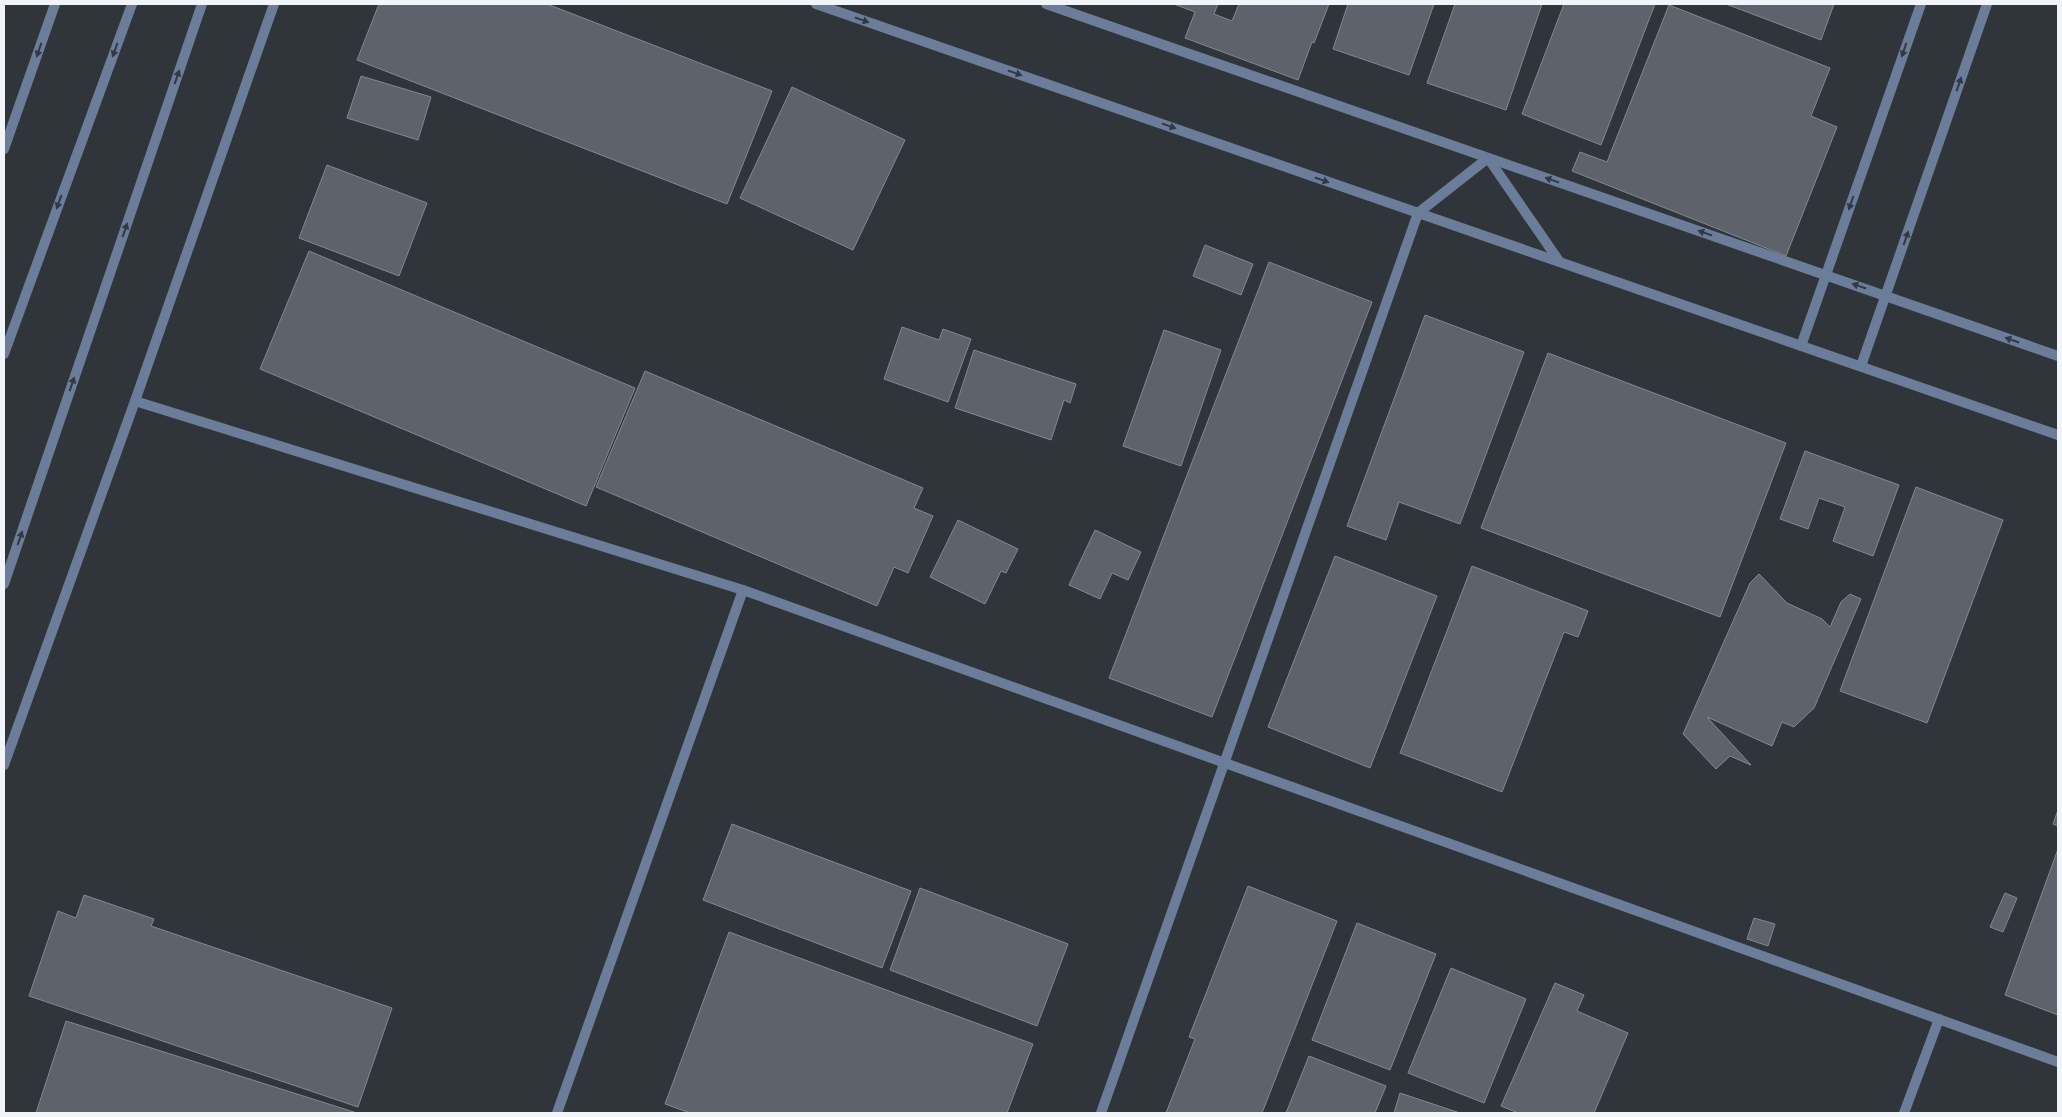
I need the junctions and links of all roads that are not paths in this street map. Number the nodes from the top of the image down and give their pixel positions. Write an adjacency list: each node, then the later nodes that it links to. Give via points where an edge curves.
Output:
1 (55, 4): 10 (street, one-way to 10)
2 (132, 4): 17 (street, one-way to 17)
3 (202, 4): 22 (street, one-way to 3)
4 (274, 4): 20 (street)
5 (816, 4): 9 (street)
6 (1046, 4): 11 (street)
7 (1920, 4): 14 (street, one-way to 14)
8 (1987, 4): 15 (street, one-way to 8)
9 (845, 9): 12 (street, one-way to 12)
10 (4, 149)
11 (1488, 158): 12 (street); 13 (street); 14 (street, one-way to 11)
12 (1418, 213): 13 (street); 24 (street)
13 (1559, 262): 16 (street)
14 (1826, 275): 15 (street, one-way to 14); 16 (street)
15 (1885, 296): 18 (street, one-way to 15); 19 (street)
16 (1801, 346): 19 (street)
17 (4, 354)
18 (2058, 356)
19 (1861, 366): 21 (street)
20 (135, 401): 23 (street); 25 (street)
21 (2058, 435)
22 (4, 584)
23 (743, 590): 24 (street); 28 (street)
24 (1224, 763): 26 (street); 29 (street)
25 (4, 765)
26 (1938, 1020): 27 (street); 30 (street)
27 (2058, 1062)
28 (557, 1113)
29 (1101, 1113)
30 (1904, 1113)

